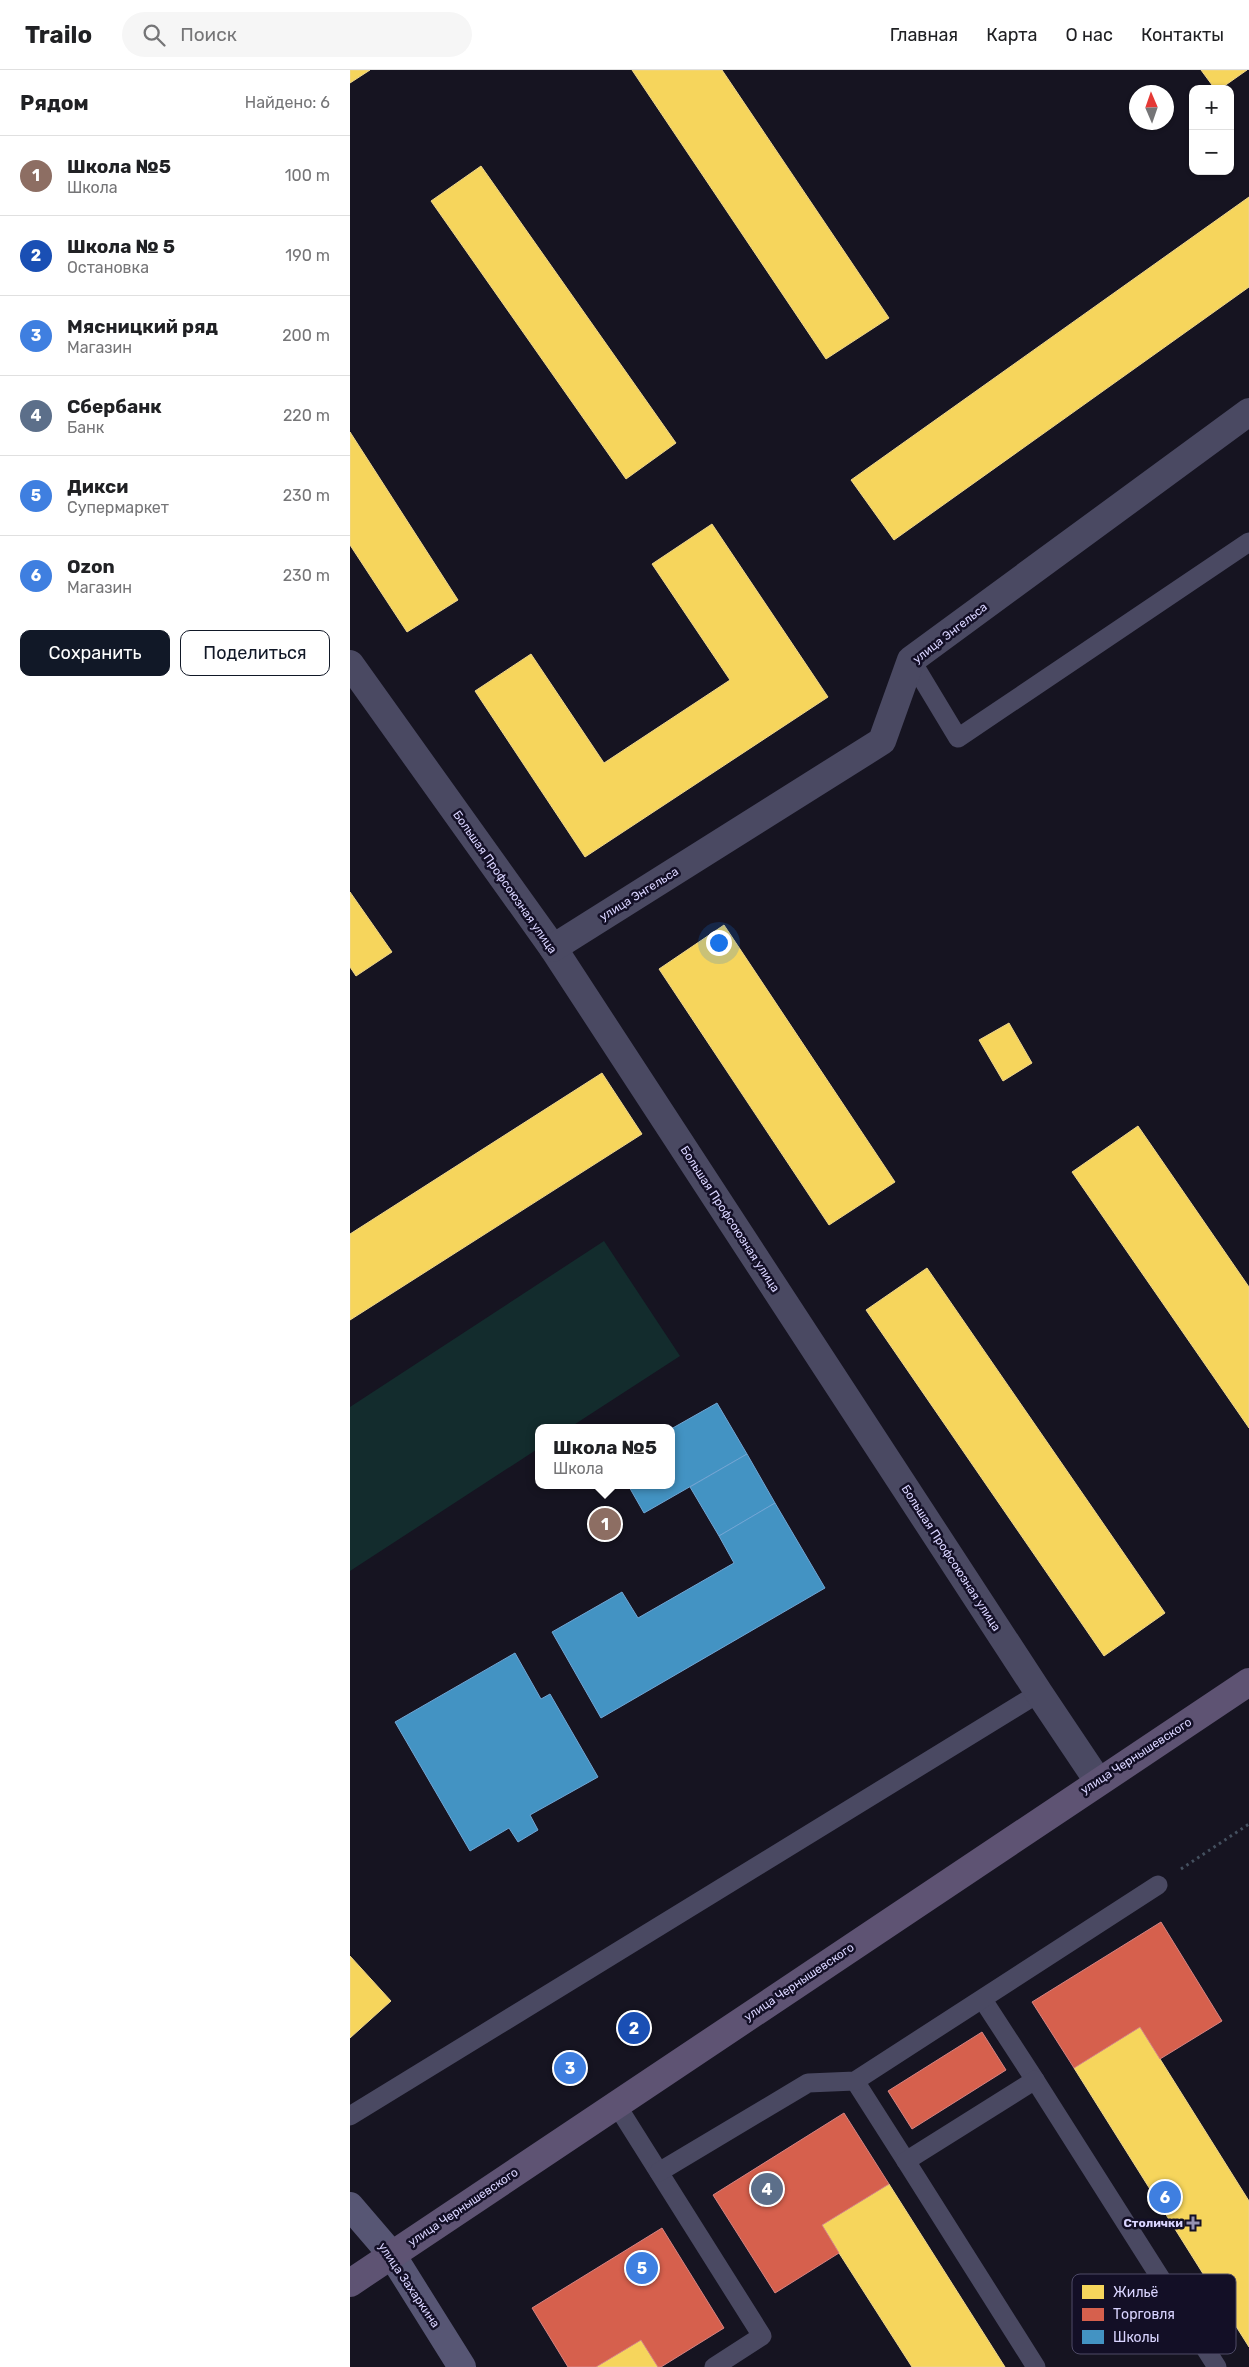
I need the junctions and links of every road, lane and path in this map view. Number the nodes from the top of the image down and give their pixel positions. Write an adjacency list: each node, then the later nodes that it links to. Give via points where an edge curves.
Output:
1 (1249, 412): 3 (street, улица Энгельса)
2 (1249, 542): 3 (lane, via 958,738)
3 (911, 660): 5 (street, улица Энгельса, via 882,741)
4 (350, 664): 5 (street, Большая Профсоюзная улица)
5 (553, 948): 7 (street, Большая Профсоюзная улица)
6 (1249, 1682): 8 (main road, улица Чернышевского)
7 (1039, 1693): 8 (street, Большая Профсоюзная улица); 15 (lane)
8 (1098, 1781): 14 (main road, улица Чернышевского)
9 (1249, 1824): 10 (path)
10 (1158, 1885): 11 (lane)
11 (983, 2000): 12 (lane); 13 (lane)
12 (1035, 2080): 16 (lane); 20 (lane)
13 (855, 2081): 16 (lane); 17 (lane, via 808,2084)
14 (616, 2104): 17 (lane); 19 (main road, улица Чернышевского)
15 (350, 2116)
16 (906, 2161): 25 (lane)
17 (659, 2172): 24 (lane, via 762,2336)
18 (350, 2206): 19 (street, улица Захаркина)
19 (392, 2255): 21 (main road, улица Чернышевского); 23 (street, улица Захаркина)
20 (1158, 2274)
21 (350, 2283)
22 (1209, 2354): 26 (lane)
23 (462, 2367)
24 (714, 2367)
25 (1036, 2367)
26 (1217, 2367)

